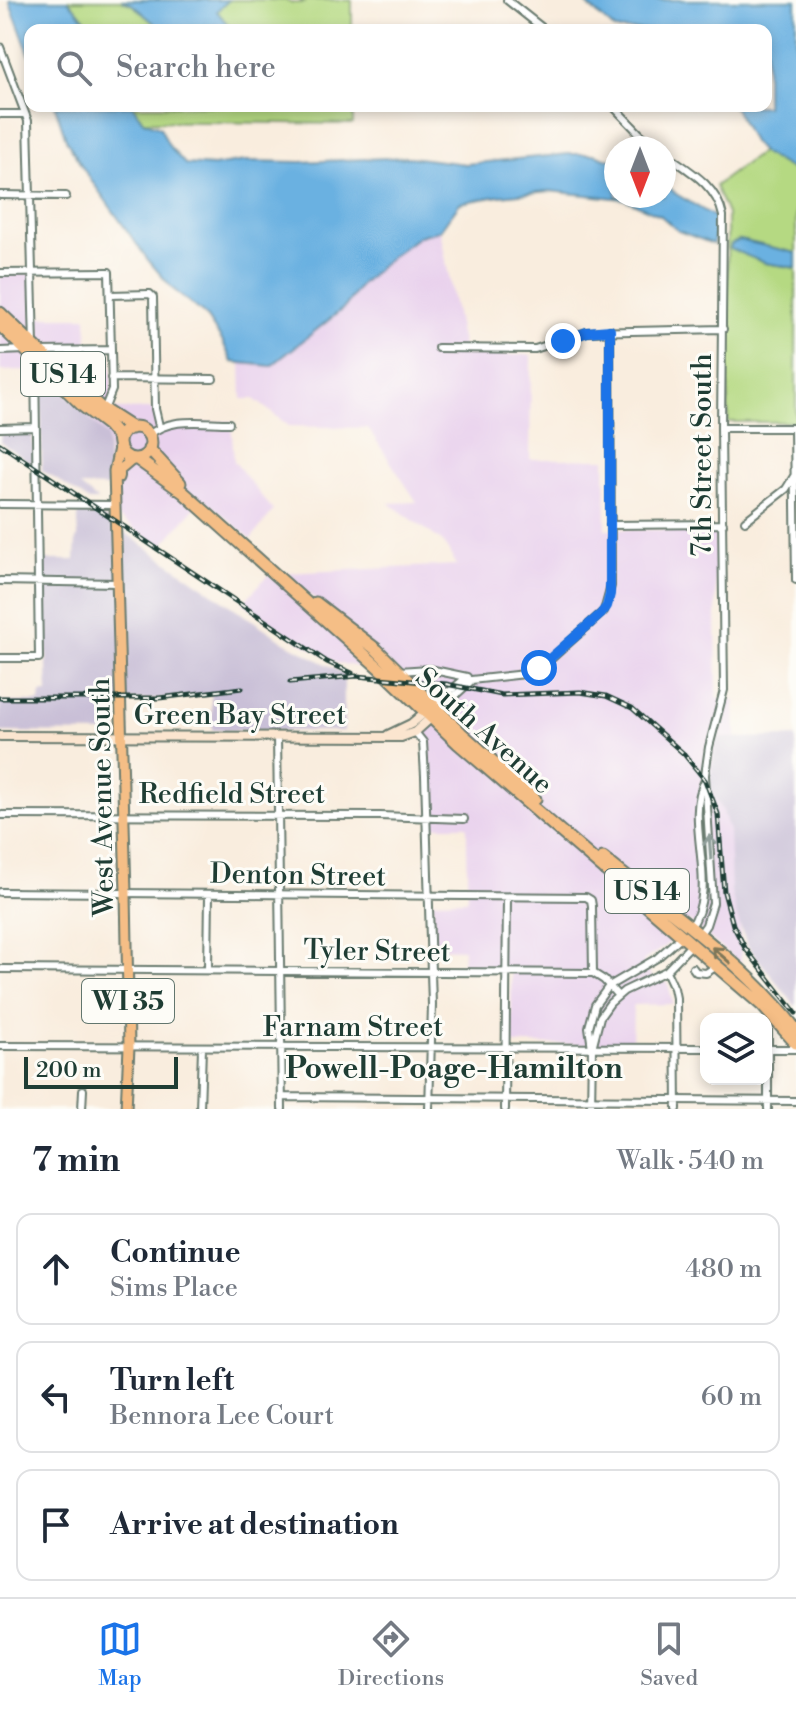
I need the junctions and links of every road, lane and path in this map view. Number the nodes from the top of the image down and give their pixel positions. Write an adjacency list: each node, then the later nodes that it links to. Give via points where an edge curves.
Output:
1 (507, 0): 2 (street)
2 (537, 24)
3 (0, 47): 4 (street)
4 (24, 111)
5 (619, 112): 8 (street)
6 (0, 114): 7 (street)
7 (25, 114): 11 (street)
8 (643, 136)
9 (676, 162): 18 (street, 7th Street South, via 708,185 720,204)
10 (0, 195): 11 (street)
11 (30, 195): 12 (street); 14 (street)
12 (66, 196)
13 (0, 273): 14 (street)
14 (32, 273): 15 (street, via 109,272); 23 (street)
15 (110, 295): 21 (street); 25 (street, via 153,297)
16 (0, 313): 23 (highway, South Avenue / US 14)
17 (0, 325): 23 (highway, South Avenue / US 14)
18 (723, 329): 19 (street); 33 (street, 7th Street South)
19 (610, 330): 20 (street, via 535,349); 45 (street)
20 (438, 348)
21 (111, 350): 23 (street); 24 (street)
22 (0, 351): 23 (street)
23 (33, 351): 27 (highway, South Avenue / US 14); 30 (street); 36 (highway, South Avenue / US 14, via 83,406 108,425)
24 (111, 378): 25 (street); 27 (street)
25 (154, 378): 26 (street); 29 (street)
26 (213, 379)
27 (104, 410): 32 (highway, South Avenue / US 14)
28 (229, 423): 29 (street)
29 (159, 426): 35 (street)
30 (35, 427): 31 (street); 41 (street)
31 (0, 428)
32 (132, 428): 35 (highway, South Avenue / US 14, via 143,430); 36 (highway, US 14, via 122,435)
33 (721, 428): 34 (street); 44 (street, 7th Street South)
34 (795, 428): 38 (street)
35 (149, 442): 37 (highway, via 143,456); 51 (highway, South Avenue / US 14, via 176,479)
36 (119, 446): 37 (highway, South Avenue / US 14); 39 (main road, West Avenue South / WI 35)
37 (135, 459): 39 (main road, via 120,470); 53 (highway, South Avenue / US 14, via 183,492)
38 (795, 474): 43 (street, via 786,489); 46 (street)
39 (115, 485): 42 (main road, West Avenue South / WI 35)
40 (0, 504): 41 (street)
41 (38, 505): 42 (street); 48 (street)
42 (116, 505): 49 (main road, West Avenue South / WI 35)
43 (745, 521)
44 (723, 524): 45 (street); 59 (street, 7th Street South, via 724,690)
45 (610, 525): 52 (street, via 610,594 604,611 535,671)
46 (796, 580)
47 (0, 581): 48 (street)
48 (39, 582): 49 (street); 50 (street, via 39,658)
49 (118, 583): 56 (main road, West Avenue South / WI 35)
50 (0, 658)
51 (399, 671): 52 (street, via 429,669); 53 (highway, South Avenue / US 14)
52 (476, 679): 53 (street)
53 (432, 711): 54 (street); 58 (street, Green Bay Street); 71 (highway, South Avenue / US 14)
54 (415, 732): 58 (street, Green Bay Street); 63 (street, via 423,742)
55 (0, 736): 56 (street, Green Bay Street)
56 (122, 736): 57 (street, Green Bay Street); 61 (main road, West Avenue South / WI 35)
57 (277, 736): 58 (street, Green Bay Street); 62 (street)
58 (385, 736)
59 (705, 780): 71 (street, 7th Street South, via 699,811 702,902); 71 (street, 7th Street South, one-way to 59, via 706,925 713,903)
60 (0, 815): 61 (street, Redfield Street)
61 (123, 815): 62 (street, Redfield Street); 66 (main road, West Avenue South / WI 35)
62 (278, 815): 63 (street, Redfield Street); 68 (street)
63 (426, 817): 64 (street, Redfield Street); 69 (street)
64 (464, 819)
65 (0, 892): 66 (street, Denton Street)
66 (126, 893): 67 (street, Denton Street); 76 (main road, West Avenue South / WI 35)
67 (209, 895): 68 (street, Denton Street); 75 (street)
68 (281, 896): 69 (street, Denton Street); 77 (street)
69 (429, 897): 70 (street, Denton Street); 81 (street)
70 (507, 897): 79 (street); 80 (street, Denton Street, via 586,897 592,903)
71 (691, 936): 72 (highway, South Avenue / US 14); 78 (street, 7th Street South); 82 (street, 7th Street South); 84 (highway, South Avenue / US 14, one-way to 71, via 749,979)
72 (717, 966): 73 (street, via 706,973); 85 (highway, South Avenue / US 14)
73 (693, 968)
74 (0, 969): 76 (street, Tyler Street)
75 (208, 969): 76 (street, Tyler Street); 77 (street, Tyler Street)
76 (127, 970): 87 (main road, West Avenue South / WI 35)
77 (279, 971): 81 (street, Tyler Street); 88 (street)
78 (666, 971): 83 (street, 7th Street South); 93 (street, via 676,998)
79 (506, 973): 80 (street, Tyler Street); 81 (street, Tyler Street); 90 (street)
80 (593, 973): 82 (street)
81 (431, 974): 89 (street)
82 (609, 986): 83 (street); 92 (street, 7th Street South, via 590,1015)
83 (618, 996): 92 (street, 7th Street South, via 600,1017)
84 (796, 1030)
85 (796, 1043)
86 (0, 1046): 87 (street, Farnam Street)
87 (129, 1047): 91 (street, Farnam Street); 107 (main road, West Avenue South / WI 35)
88 (280, 1047): 89 (street, Farnam Street); 91 (street, Farnam Street); 99 (street)
89 (432, 1047): 90 (street, Farnam Street); 100 (street)
90 (506, 1047): 92 (street, Farnam Street); 101 (street)
91 (202, 1048): 108 (street)
92 (592, 1048): 93 (street, Farnam Street); 102 (street, 7th Street South)
93 (677, 1048): 94 (street, Farnam Street); 103 (street)
94 (700, 1048)
95 (772, 1049): 96 (street)
96 (796, 1049)
97 (768, 1085): 105 (street)
98 (83, 1090): 106 (street)
99 (282, 1097): 100 (street); 109 (street)
100 (429, 1098): 101 (street); 110 (street)
101 (505, 1098): 102 (street); 111 (street)
102 (591, 1099): 103 (street); 112 (street, 7th Street South)
103 (677, 1100): 105 (street); 113 (street)
104 (796, 1101): 105 (street)
105 (768, 1105)
106 (82, 1109)
107 (126, 1109)
108 (200, 1109)
109 (282, 1109)
110 (429, 1109)
111 (505, 1109)
112 (591, 1109)
113 (677, 1109)

